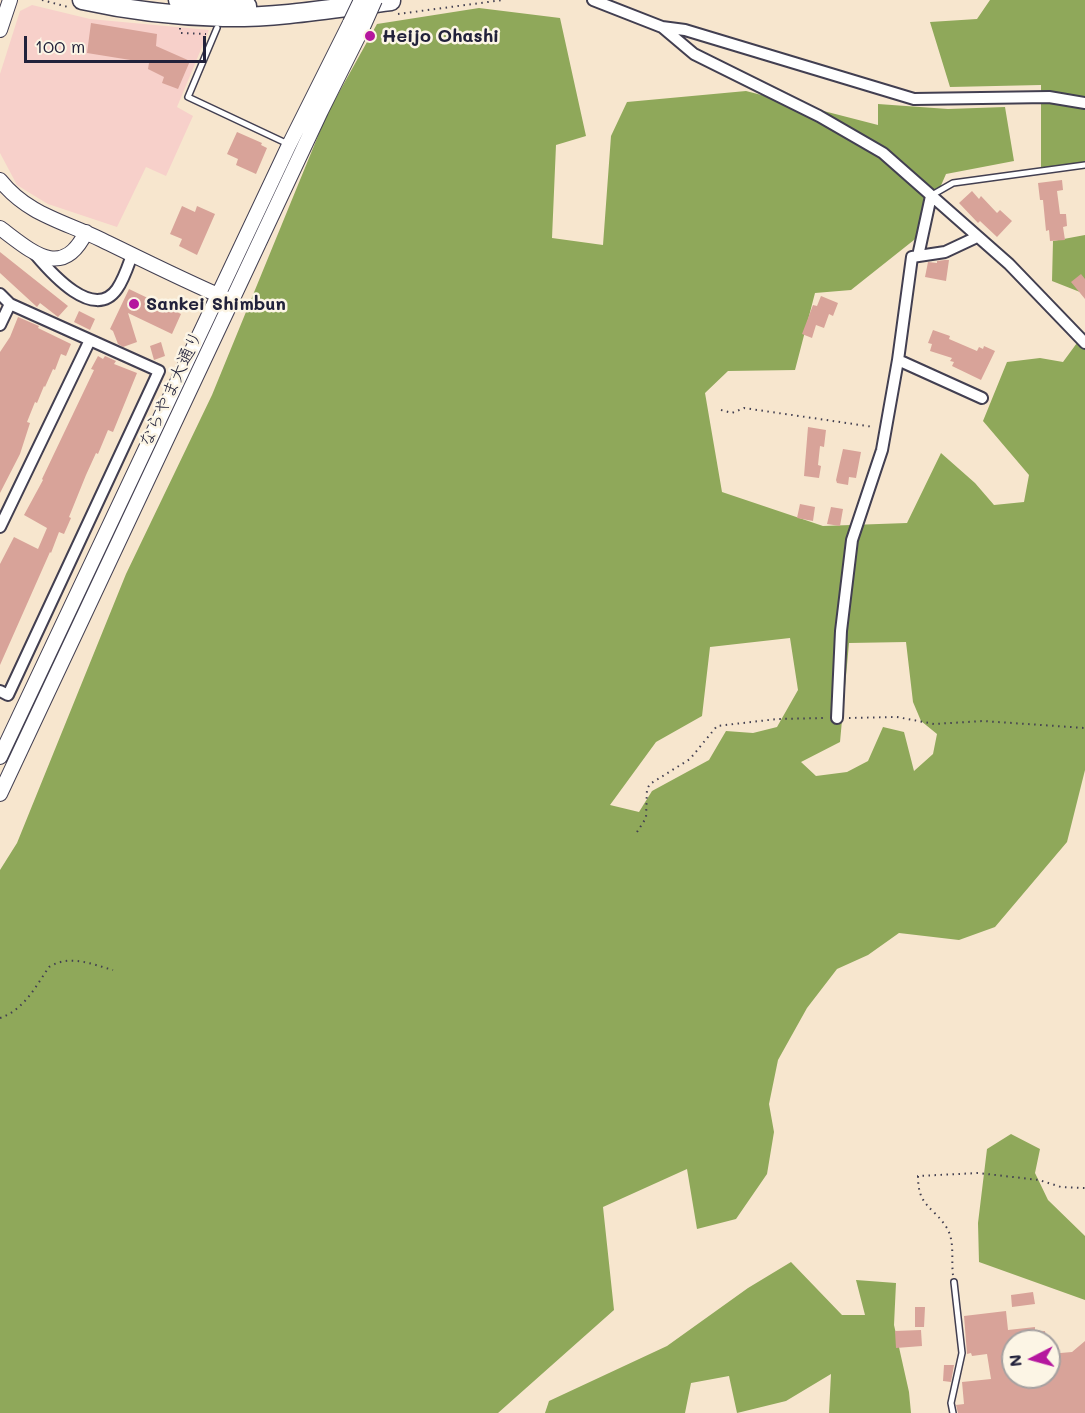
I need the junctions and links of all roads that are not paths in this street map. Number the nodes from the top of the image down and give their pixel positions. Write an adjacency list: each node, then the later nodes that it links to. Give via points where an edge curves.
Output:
1 (82, 0): 4 (highway, via 198,16 240,17)
2 (178, 0): 4 (highway, via 242,6)
3 (361, 0): 7 (street, ならやま大通り, bridge)
4 (388, 0): 7 (street, ならやま大通り, bridge)
5 (593, 0): 8 (street)
6 (9, 2): 10 (street)
7 (357, 25): 12 (street, ならやま大通り); 24 (street, ならやま大通り)
8 (662, 27): 11 (street, via 685,30 915,99 1049,97); 15 (street, via 694,54 819,116 883,153)
9 (217, 28): 12 (lane, via 188,97)
10 (0, 30)
11 (1085, 103)
12 (290, 145): 23 (street, ならやま大通り)
13 (1085, 165): 15 (lane, via 954,183)
14 (0, 180): 17 (street, via 22,203)
15 (931, 196): 18 (street); 21 (street)
16 (0, 228): 19 (street)
17 (86, 232): 19 (street, via 80,245 64,258 50,260); 20 (street)
18 (977, 237): 21 (street, via 945,252); 28 (street, via 1009,264)
19 (35, 254): 20 (street, via 64,283 93,300 105,298 118,289)
20 (132, 255): 23 (street)
21 (918, 256): 29 (street, via 912,257)
22 (0, 294): 25 (street)
23 (219, 295): 24 (street); 34 (street, ならやま大通り)
24 (232, 301): 35 (street, ならやま大通り)
25 (10, 304): 26 (street); 27 (street)
26 (0, 325)
27 (90, 340): 31 (street); 32 (street, via 159,371 8,695)
28 (1085, 344)
29 (898, 360): 30 (street); 33 (street, via 882,450 852,540 841,631)
30 (982, 398)
31 (0, 526)
32 (0, 691)
33 (837, 718)
34 (0, 757)
35 (0, 794)
36 (954, 1282): 37 (lane, via 962,1353 951,1403)
37 (953, 1413)

